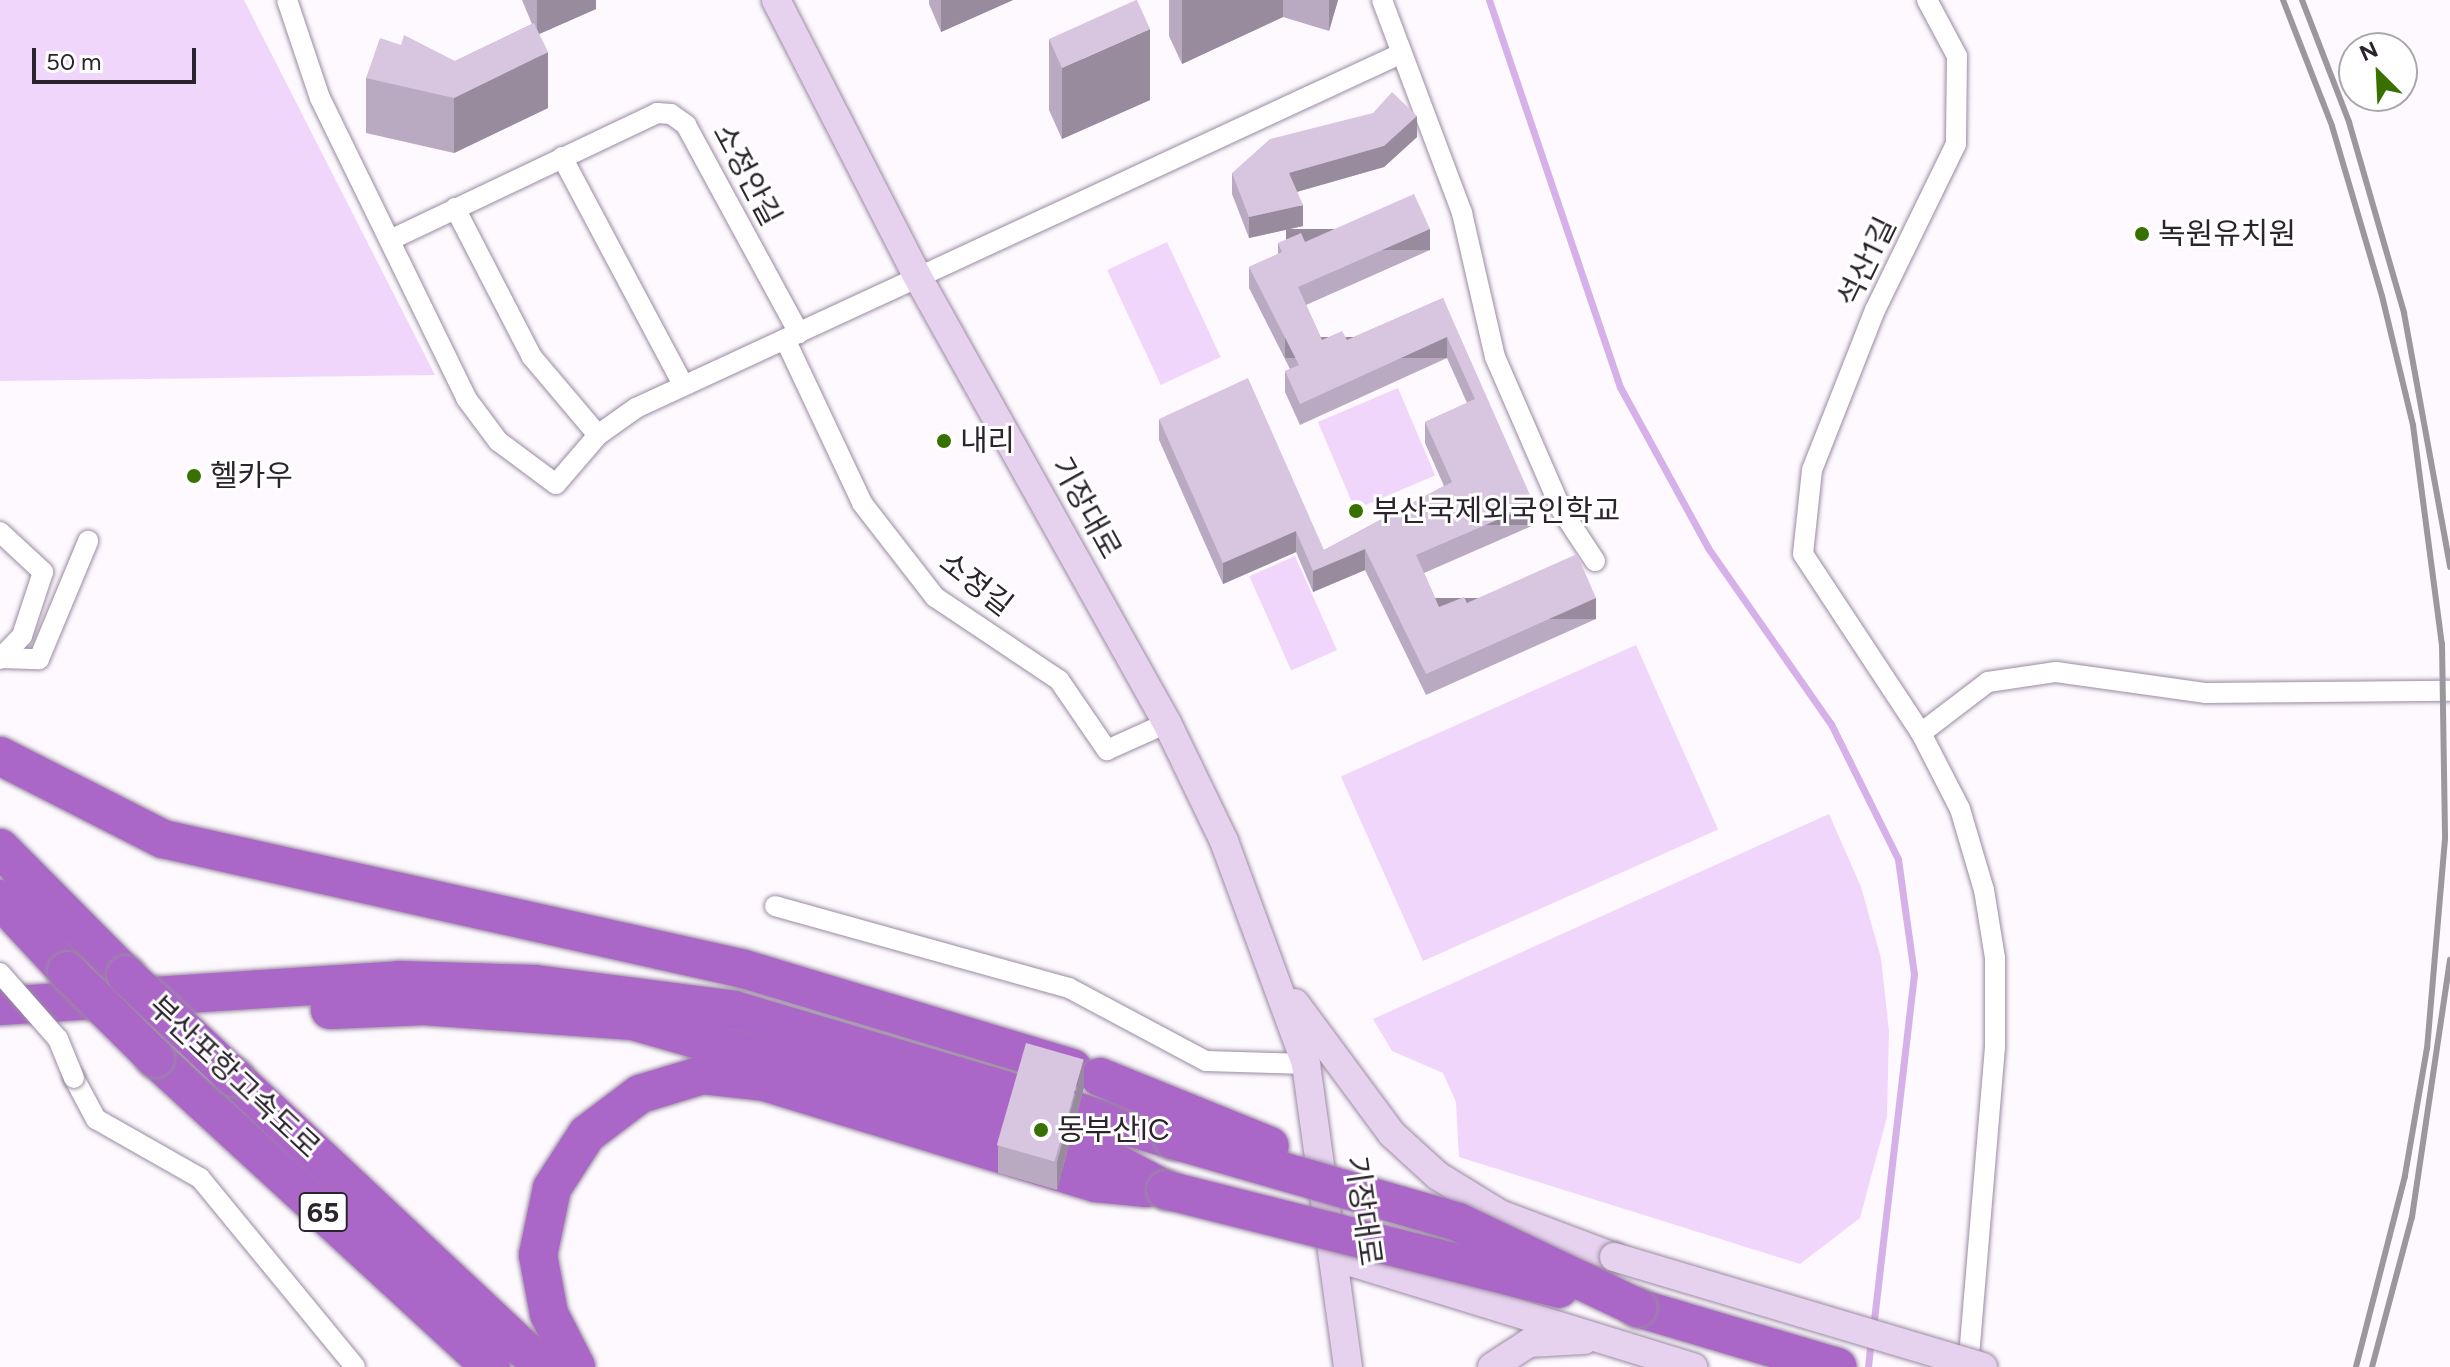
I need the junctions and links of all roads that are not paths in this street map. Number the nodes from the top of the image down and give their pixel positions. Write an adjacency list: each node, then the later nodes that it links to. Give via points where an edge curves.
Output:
1 (287, 0): 8 (street, via 320,98)
2 (776, 0): 9 (main road, 기장대로)
3 (1382, 0): 5 (street)
4 (1927, 0): 19 (street, 석산1길, via 1957,56 1956,144 1875,310 1812,470 1803,554)
5 (1400, 54): 9 (street); 15 (street, via 1462,213 1495,357 1562,511)
6 (562, 157): 7 (street, 소정안길); 10 (street, 소정안길, via 657,113 679,118); 11 (street)
7 (455, 208): 8 (street, 소정안길); 12 (street, via 532,357)
8 (390, 240): 12 (street, via 466,398 498,441 556,484)
9 (916, 274): 10 (street); 18 (main road, 기장대로)
10 (792, 336): 11 (street); 18 (street, 소정길, via 862,503 935,597 1059,680 1107,750)
11 (683, 385): 12 (street)
12 (598, 435)
13 (0, 532): 16 (street, via 43,572 22,636)
14 (88, 541): 16 (street, via 39,659)
15 (1595, 561)
16 (1, 658)
17 (2450, 691): 19 (street, via 2205,693 2030,674 1988,682)
18 (1167, 723): 25 (main road, 기장대로)
19 (1921, 733): 44 (street, via 1960,809 1995,958 1995,1047)
20 (0, 756): 31 (highway, bridge, via 163,839 744,969 1100,1077)
21 (0, 848): 38 (highway, 부산포항고속도로 / 65, bridge, via 126,975)
22 (0, 899): 37 (highway, 부산포항고속도로 / 65, bridge, via 155,1058)
23 (775, 906): 28 (street, via 1069,988 1206,1061)
24 (0, 973): 36 (street, bridge, via 58,1039 96,1119 200,1178)
25 (1282, 984): 28 (main road, 기장대로); 33 (main road, via 1392,1134 1438,1176 1500,1214)
26 (0, 1006): 31 (highway, bridge, via 399,980 535,984 734,1010)
27 (0, 1032): 30 (highway, via 424,1006 633,1021 1100,1155)
28 (1306, 1064): 29 (main road, 기장대로)
29 (1322, 1163): 32 (main road, 기장대로); 33 (main road)
30 (1166, 1190): 34 (highway, bridge); 39 (highway, via 1096,1183 765,1082 703,1075 678,1082 640,1094 587,1134 552,1188 538,1255 549,1314)
31 (1458, 1222): 34 (highway, bridge)
32 (1335, 1257): 35 (main road); 40 (main road, 기장대로)
33 (1614, 1257): 45 (main road, bridge)
34 (1638, 1308): 43 (highway)
35 (1605, 1339): 41 (main road, via 1529,1343); 42 (main road)
36 (355, 1367)
37 (491, 1367)
38 (543, 1367)
39 (576, 1367)
40 (1348, 1367)
41 (1492, 1367)
42 (1693, 1367)
43 (1837, 1367)
44 (1968, 1367)
45 (1983, 1367)

